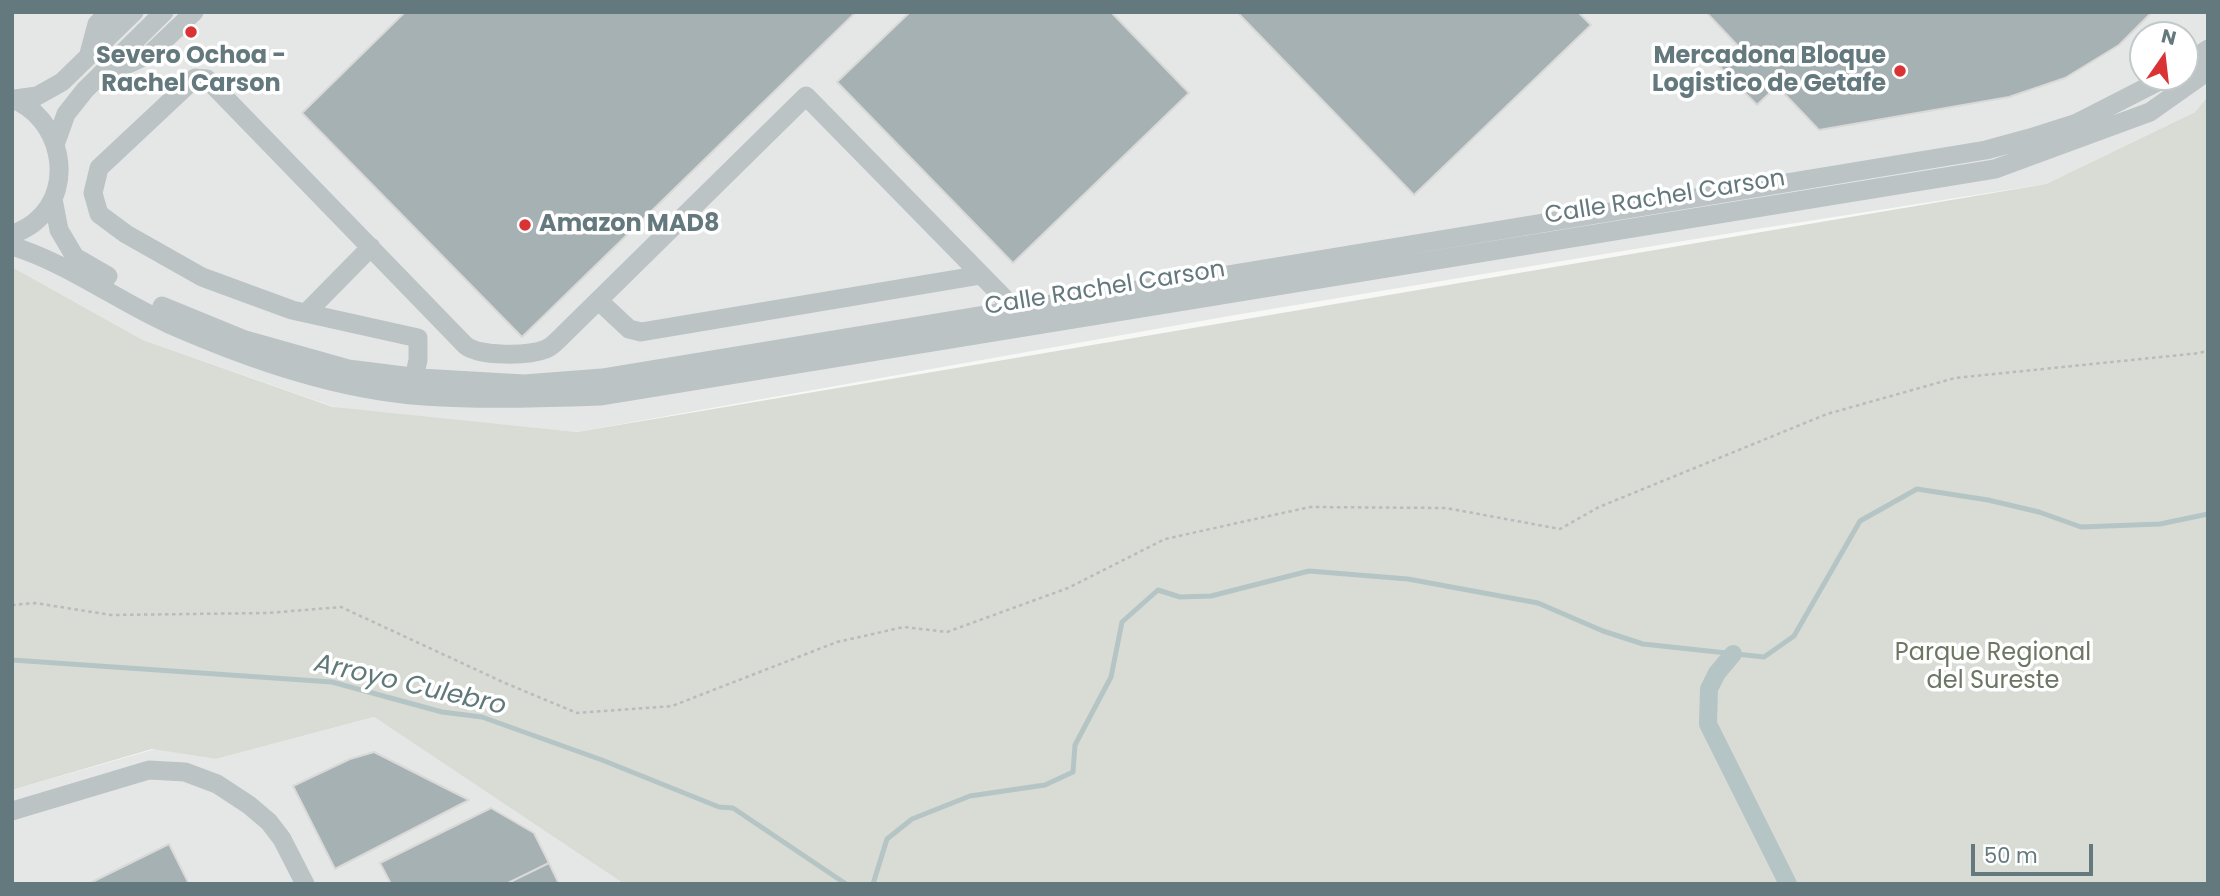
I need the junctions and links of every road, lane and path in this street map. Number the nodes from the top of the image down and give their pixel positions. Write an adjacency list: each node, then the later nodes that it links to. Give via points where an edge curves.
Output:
1 (109, 12): 5 (street, via 97,24)
2 (134, 12): 5 (street)
3 (164, 12): 7 (street)
4 (194, 12): 7 (street, via 150,54)
5 (88, 56): 9 (street, via 62,82 37,96)
6 (2208, 71): 13 (street, Calle Rachel Carson, via 2150,111 1995,169 600,397 423,396 352,386 203,338)
7 (95, 79): 10 (street, via 66,114)
8 (2139, 91): 17 (street, Calle Rachel Carson, via 2077,123 1986,150)
9 (14, 99): 10 (street, via 40,116)
10 (56, 142): 11 (street, via 60,167)
11 (53, 199): 12 (street, via 37,221); 20 (street, Calle Rachel Carson, via 59,230 75,257 164,307 245,340 348,369)
12 (12, 235)
13 (12, 246)
14 (371, 247): 16 (street, via 472,351 492,354 547,348); 18 (street); 18 (street, via 207,79 195,79 99,168 94,204 99,214 126,234 202,277)
15 (981, 275): 16 (street, via 641,332 624,325); 16 (street, via 806,96); 17 (street, via 1003,297)
16 (599, 301)
17 (1008, 311): 20 (street, Calle Rachel Carson, via 602,378 524,384)
18 (306, 313): 20 (street, via 418,338)
19 (2208, 350): 21 (path, via 1955,379 1827,414 1600,507 1560,530 1446,508 1310,507 1165,539 1068,588 947,632 904,627 837,642 672,706 577,713 341,607 111,615 35,603)
20 (414, 378)
21 (12, 605)
22 (12, 811): 23 (street, via 149,770 185,772 217,784 269,822)
23 (305, 884)

